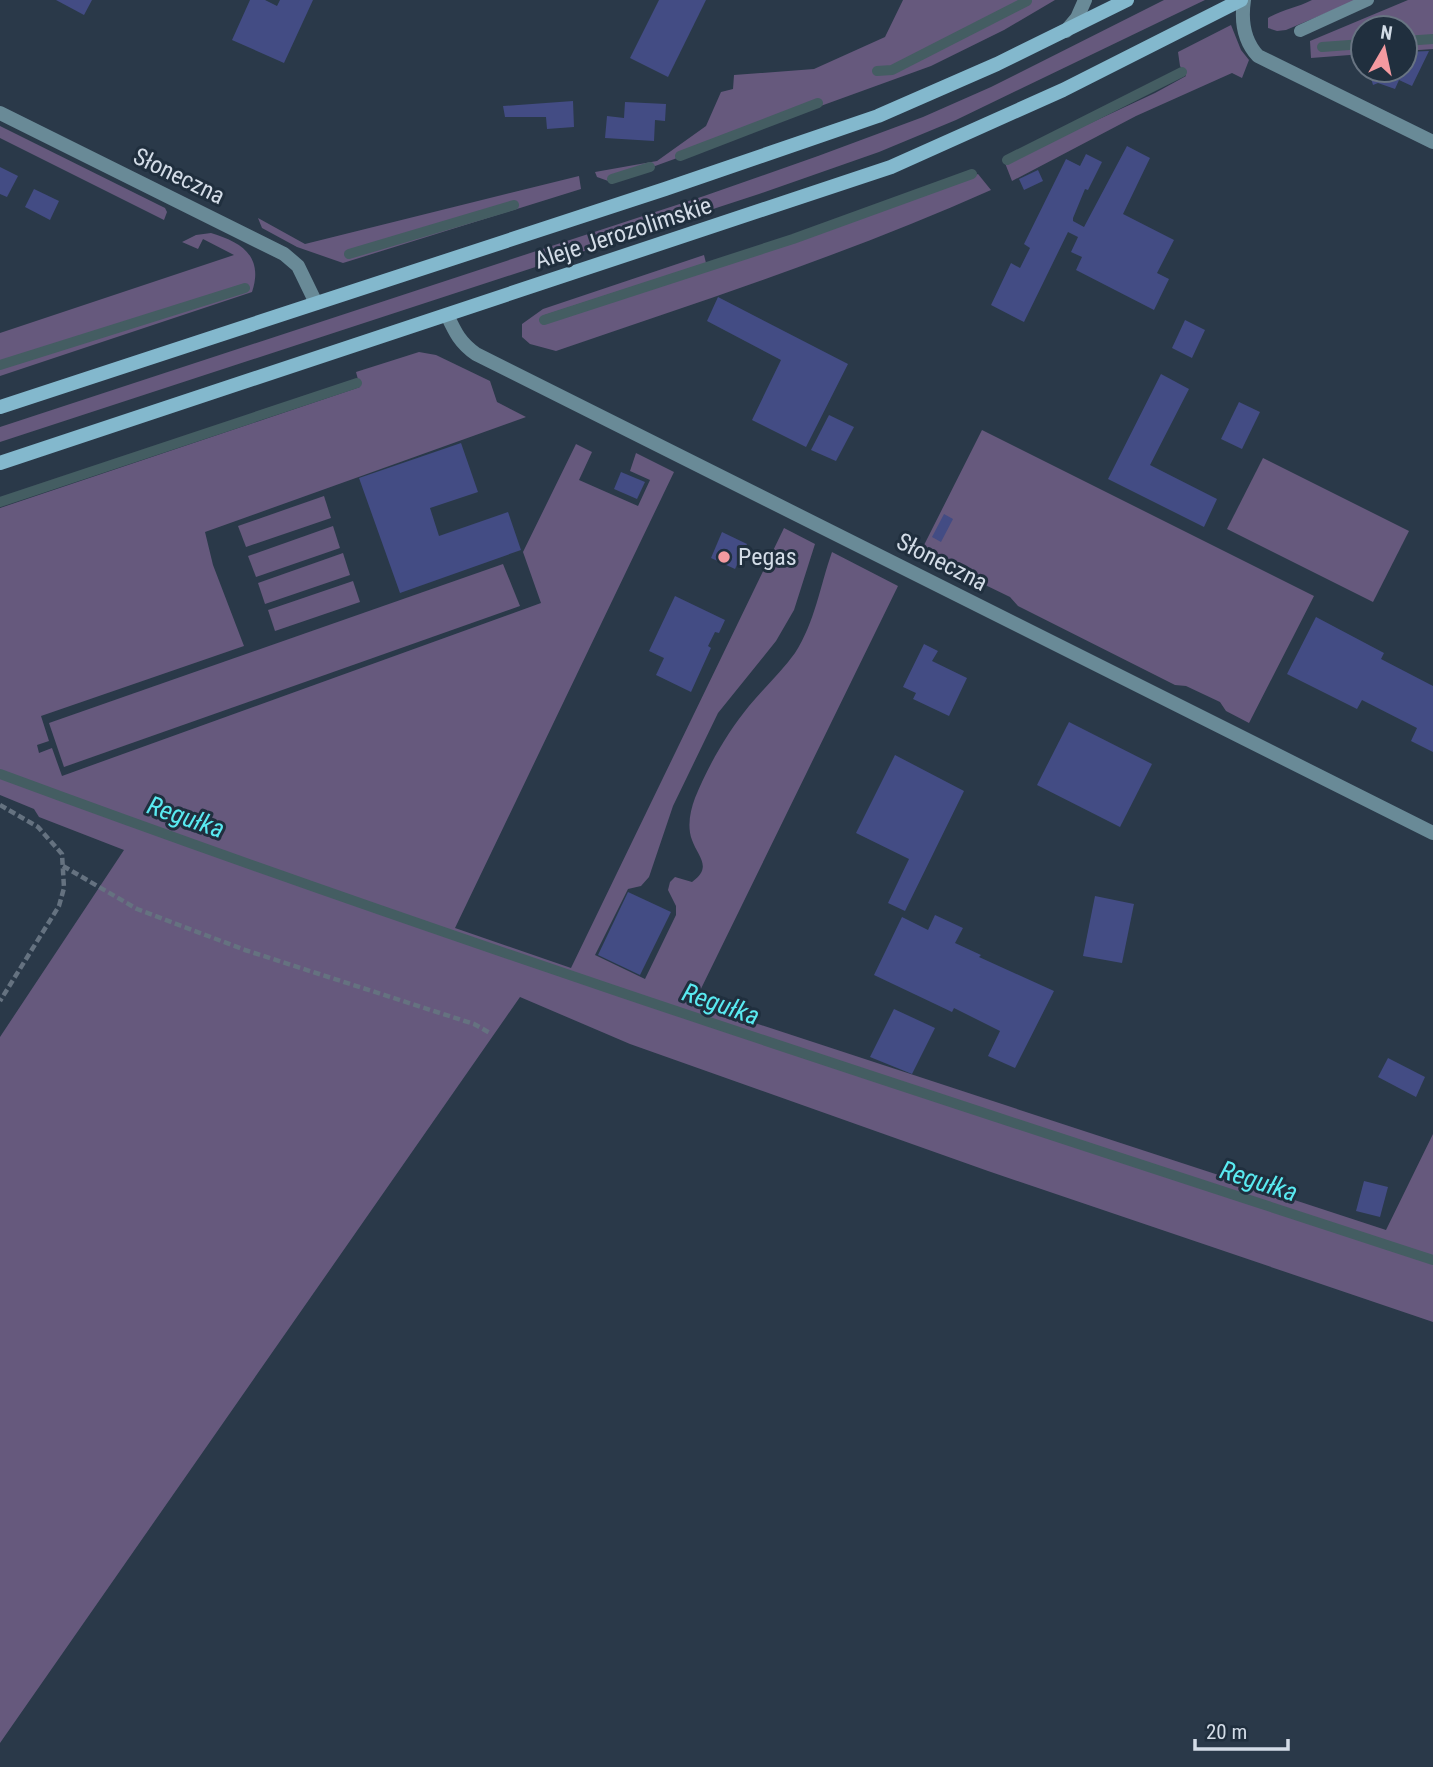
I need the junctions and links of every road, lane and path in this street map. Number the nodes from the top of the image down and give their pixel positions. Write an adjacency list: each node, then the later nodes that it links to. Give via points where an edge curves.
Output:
1 (1085, 0): 5 (street)
2 (1127, 0): 5 (main road, Aleje Jerozolimskie)
3 (1243, 0): 8 (street, via 1245,34 1258,56); 10 (main road, Aleje Jerozolimskie, via 1050,96 891,167)
4 (1368, 0): 6 (lane)
5 (1066, 31): 9 (main road, Aleje Jerozolimskie, via 878,116)
6 (1300, 31)
7 (0, 113): 9 (street, Słoneczna, via 284,254 298,266)
8 (1433, 142)
9 (316, 303): 11 (main road, Aleje Jerozolimskie)
10 (447, 315): 12 (main road, Aleje Jerozolimskie); 14 (street, Słoneczna, via 464,346 476,354)
11 (0, 407)
12 (0, 463)
13 (0, 805): 15 (path, via 38,827 62,855)
14 (1433, 833)
15 (63, 866): 16 (path, via 59,906); 17 (path, via 136,909)
16 (0, 1001)
17 (490, 1033)

